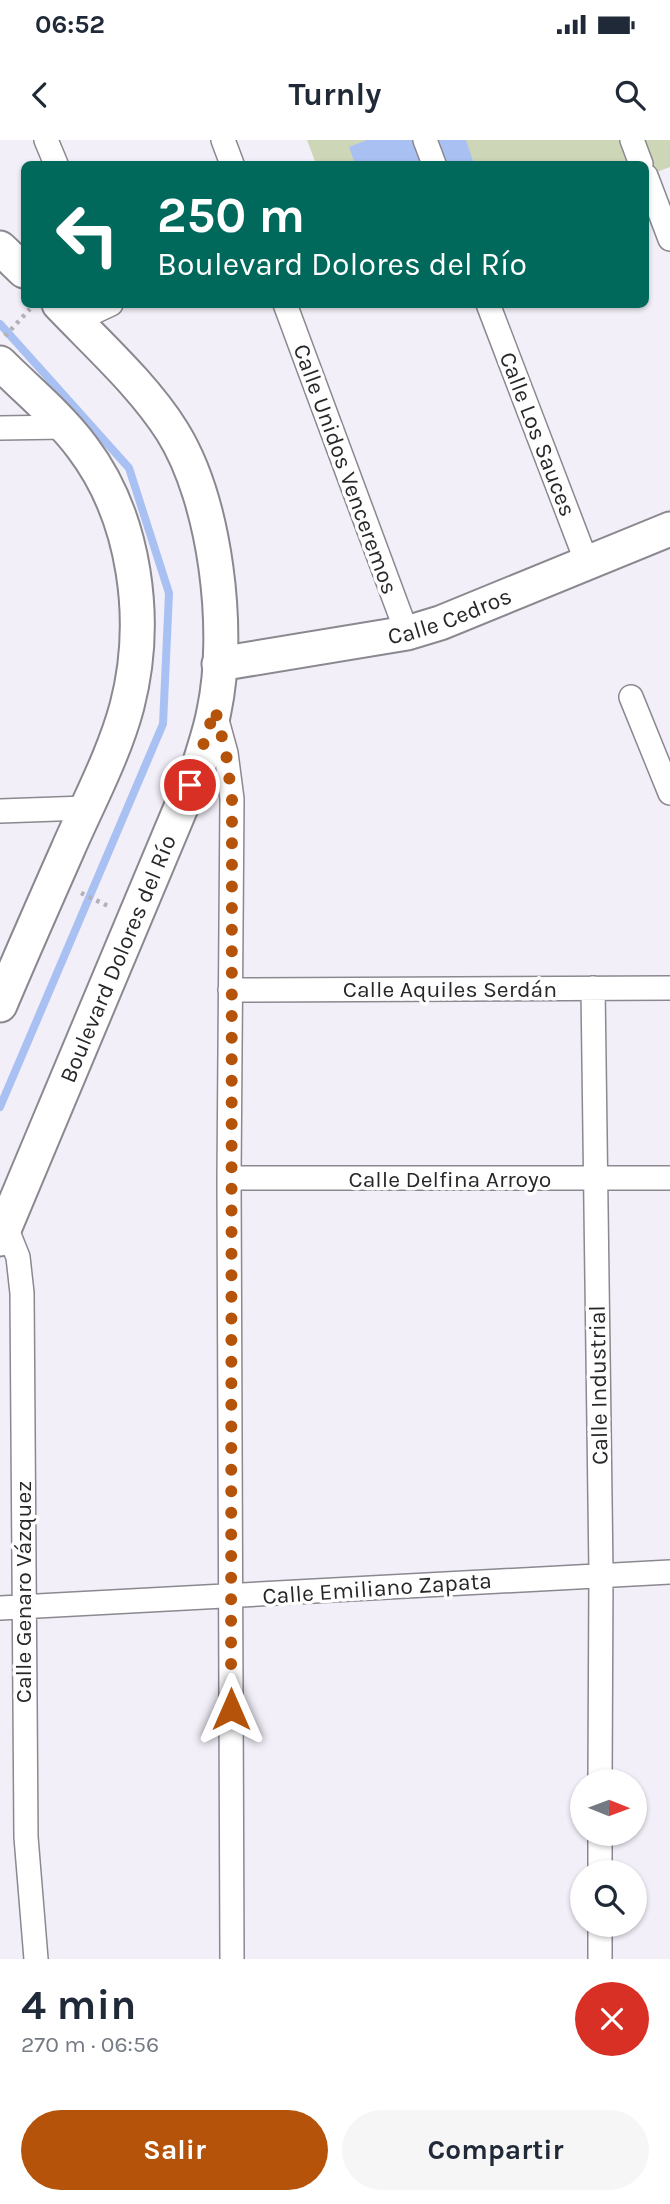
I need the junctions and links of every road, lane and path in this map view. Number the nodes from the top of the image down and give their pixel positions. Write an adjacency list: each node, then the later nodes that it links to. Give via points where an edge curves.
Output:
1 (46, 140): 5 (street)
2 (223, 140): 6 (street)
3 (425, 140): 7 (street)
4 (632, 140): 8 (street)
5 (55, 161)
6 (231, 161)
7 (433, 161)
8 (641, 161)
9 (649, 184): 10 (street)
10 (670, 239)
11 (0, 248): 12 (street)
12 (21, 268)
13 (31, 308): 18 (path)
14 (91, 308): 17 (street)
15 (286, 308): 23 (street, Calle Unidos Venceremos)
16 (490, 308): 22 (street, Calle Los Sauces)
17 (67, 313): 24 (street, Boulevard Dolores del Río, via 144,395 172,430 188,460 214,551)
18 (1, 351): 19 (street)
19 (65, 427): 20 (street); 29 (street, via 109,493 124,530 135,589 136,646 127,706)
20 (0, 428)
21 (670, 529): 22 (street, Calle Cedros)
22 (587, 564): 23 (street, Calle Cedros)
23 (407, 633): 24 (street, Calle Cedros)
24 (219, 664): 26 (street, Boulevard Dolores del Río)
25 (631, 697): 27 (street)
26 (215, 709): 35 (street, via 232,799); 40 (street, Boulevard Dolores del Río, via 200,762)
27 (660, 739): 28 (street)
28 (670, 793)
29 (85, 808): 30 (street); 36 (street)
30 (0, 811)
31 (76, 891): 32 (path)
32 (112, 908)
33 (593, 988): 34 (street, Calle Aquiles Serdán); 35 (street, Calle Aquiles Serdán); 39 (street, Calle Industrial)
34 (670, 988)
35 (230, 989): 37 (street)
36 (0, 1005)
37 (229, 1178): 39 (street, Calle Delfina Arroyo); 43 (street)
38 (670, 1178): 39 (street, Calle Delfina Arroyo)
39 (596, 1179): 42 (street, Calle Industrial)
40 (3, 1233): 44 (street, Calle Genaro Vázquez, via 18,1257 22,1293)
41 (670, 1572): 42 (street, Calle Emiliano Zapata)
42 (601, 1573): 43 (street, Calle Emiliano Zapata); 45 (street, Calle Industrial)
43 (231, 1597): 44 (street, Calle Emiliano Zapata); 48 (street)
44 (11, 1608): 47 (street, Calle Genaro Vázquez)
45 (600, 1769)
46 (600, 1937): 49 (street)
47 (36, 1959)
48 (232, 1959)
49 (600, 1959)

